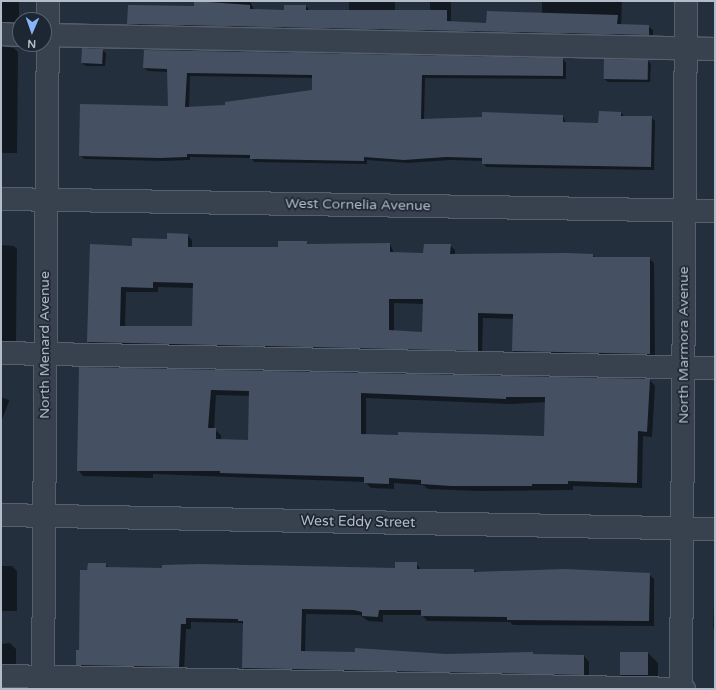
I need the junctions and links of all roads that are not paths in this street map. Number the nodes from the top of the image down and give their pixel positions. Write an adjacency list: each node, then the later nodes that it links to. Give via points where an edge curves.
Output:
1 (48, 1): 3 (street, North Menard Avenue)
2 (686, 1): 7 (street, North Marmora Avenue)
3 (47, 12)
4 (1, 34): 5 (street)
5 (12, 35)
6 (52, 35): 7 (street)
7 (686, 48): 8 (street); 12 (street, North Marmora Avenue)
8 (715, 49)
9 (46, 52): 11 (street, North Menard Avenue)
10 (1, 199): 11 (street, West Cornelia Avenue)
11 (46, 200): 12 (street, West Cornelia Avenue); 15 (street, North Menard Avenue)
12 (685, 211): 13 (street, West Cornelia Avenue); 16 (street, North Marmora Avenue)
13 (715, 211)
14 (1, 353): 15 (street)
15 (45, 354): 16 (street); 19 (street, North Menard Avenue)
16 (684, 367): 17 (street); 20 (street, North Marmora Avenue)
17 (715, 368)
18 (1, 515): 19 (street, West Eddy Street)
19 (44, 516): 20 (street, West Eddy Street); 23 (street, North Menard Avenue)
20 (682, 529): 21 (street, West Eddy Street); 24 (street, North Marmora Avenue)
21 (715, 529)
22 (1, 676): 23 (street)
23 (43, 683): 24 (street)
24 (682, 689)

